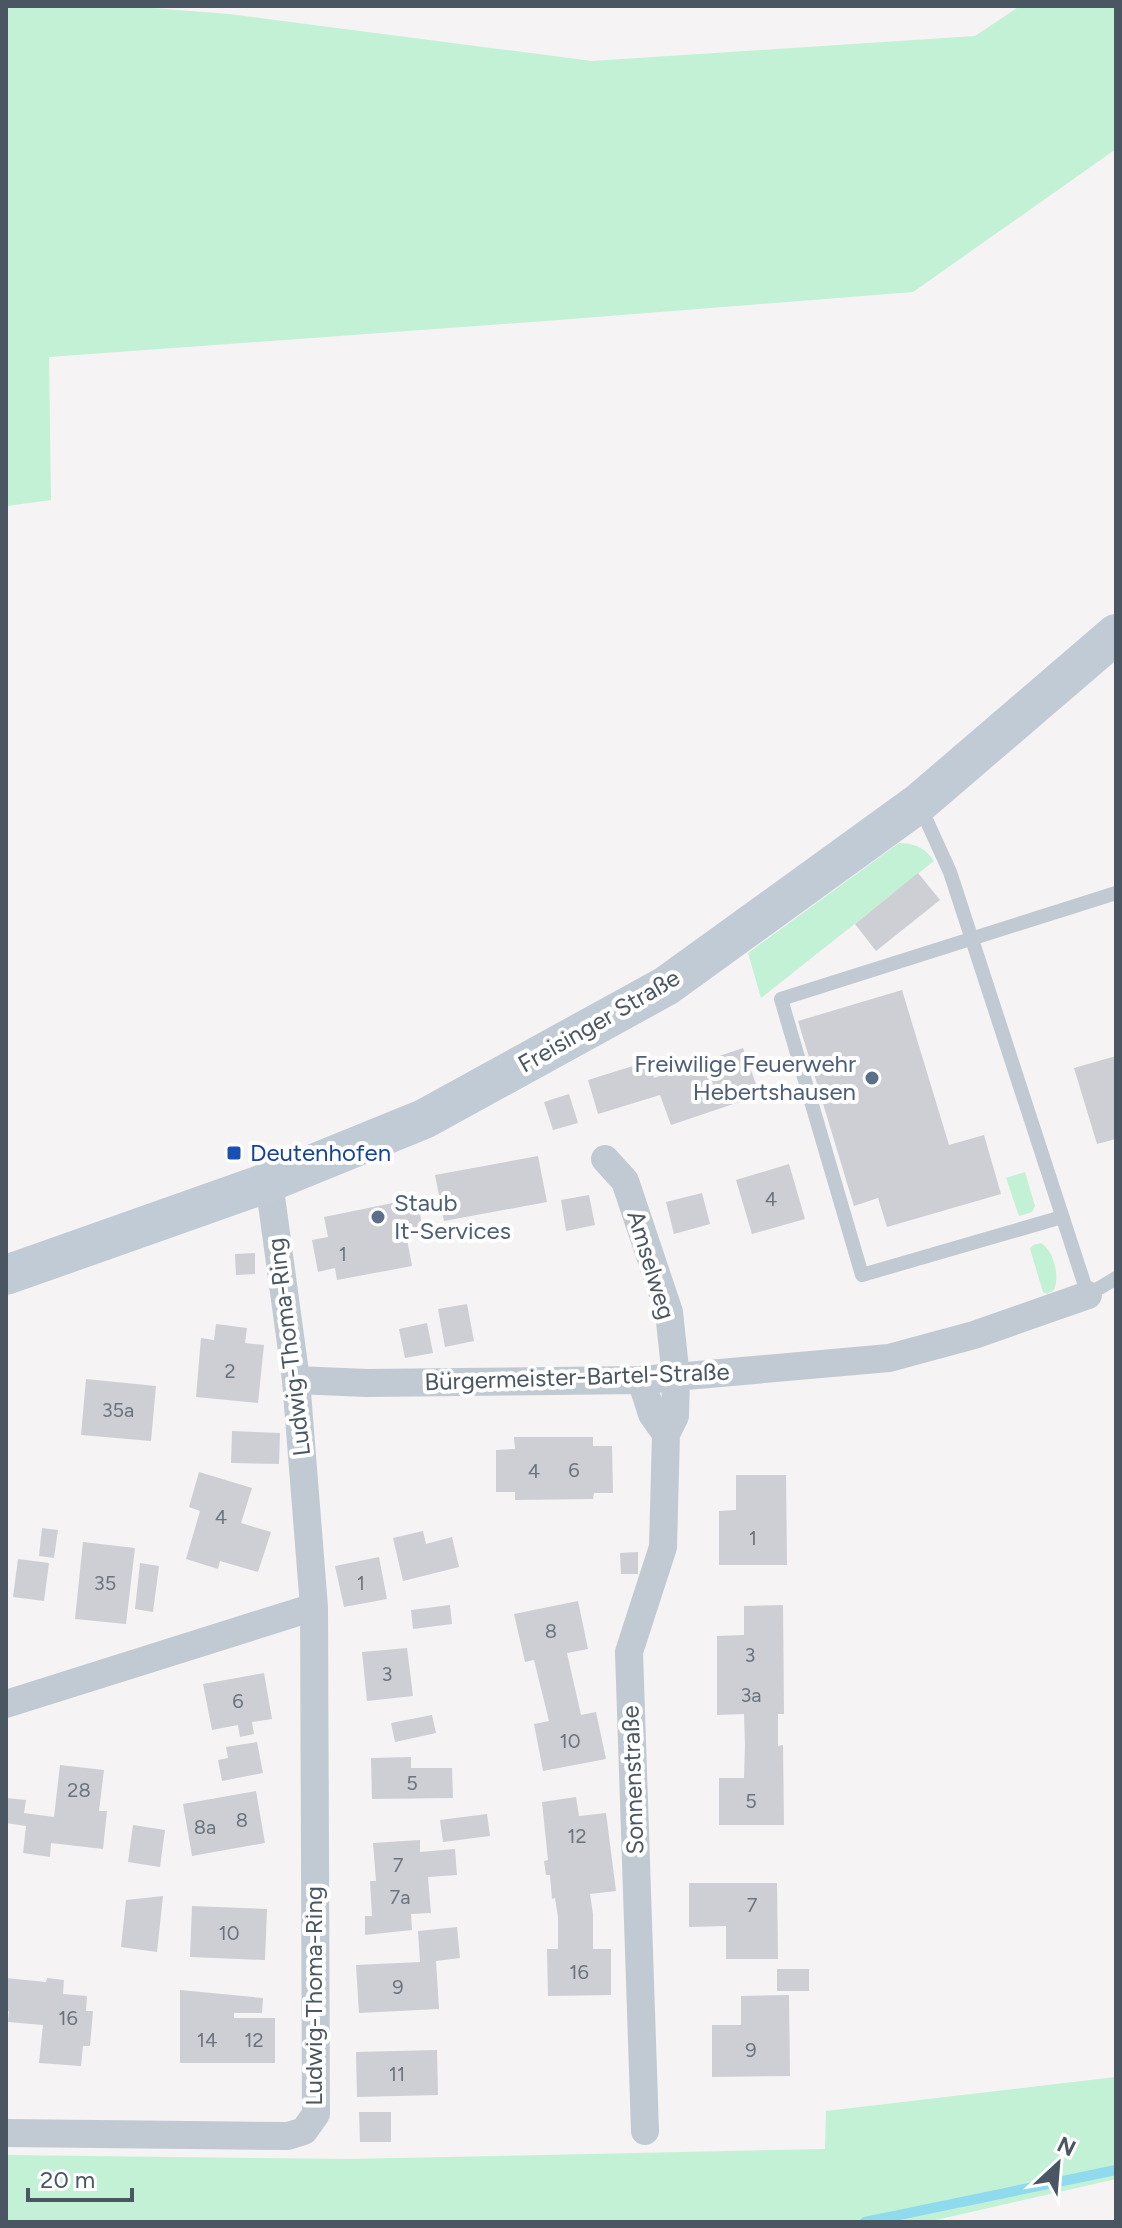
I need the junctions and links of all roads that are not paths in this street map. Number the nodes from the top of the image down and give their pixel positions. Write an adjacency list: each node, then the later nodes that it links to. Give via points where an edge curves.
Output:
1 (1116, 634): 2 (main road, Freisinger Straße)
2 (919, 803): 4 (lane); 6 (main road, Freisinger Straße, via 666,986 424,1119)
3 (1116, 893): 4 (lane)
4 (972, 938): 7 (lane); 7 (lane, via 781,999 862,1275)
5 (605, 1159): 11 (street, Amselweg, via 625,1181 669,1312)
6 (269, 1182): 8 (main road, Freisinger Straße); 12 (street, Ludwig-Thoma-Ring)
7 (1062, 1217): 10 (lane)
8 (6, 1275)
9 (1116, 1278): 10 (lane)
10 (1088, 1295): 11 (street, Bürgermeister-Bartel-Straße, via 889,1358)
11 (676, 1378): 13 (street, Bürgermeister-Bartel-Straße); 14 (street, Sonnenstraße, via 675,1416)
12 (296, 1380): 13 (street, Bürgermeister-Bartel-Straße); 15 (street, Ludwig-Thoma-Ring)
13 (641, 1380): 14 (street, Sonnenstraße, via 652,1414)
14 (666, 1434): 17 (street, Sonnenstraße, via 663,1547 629,1652)
15 (314, 1607): 16 (street); 18 (street, Ludwig-Thoma-Ring, via 316,2114 304,2131 288,2136)
16 (6, 1704)
17 (645, 2131)
18 (6, 2133)

